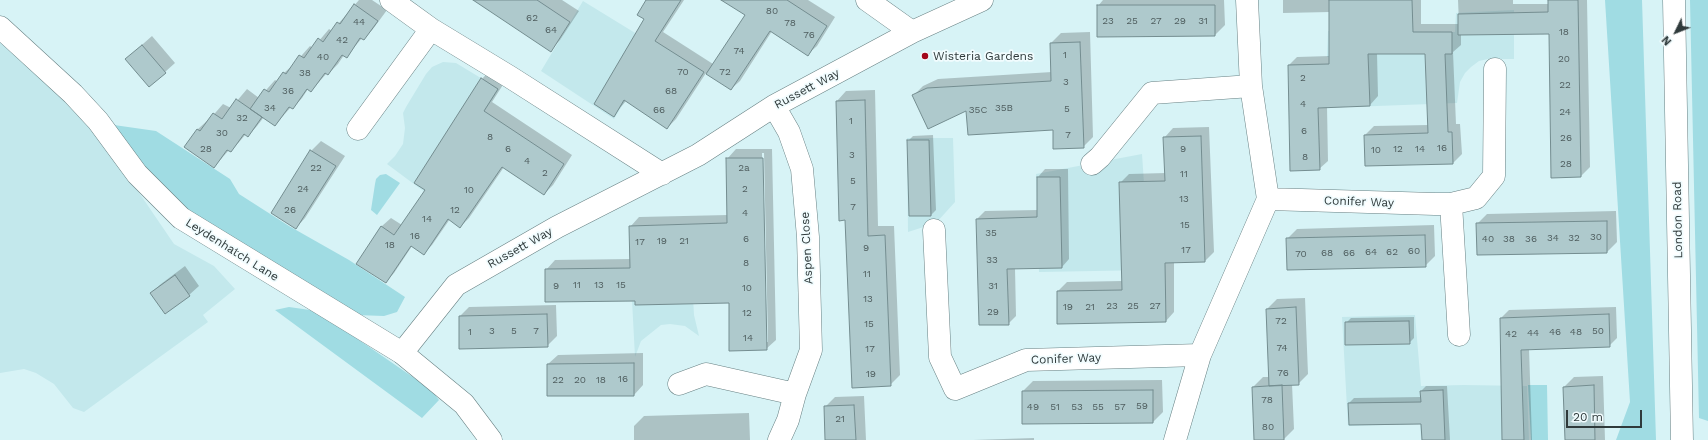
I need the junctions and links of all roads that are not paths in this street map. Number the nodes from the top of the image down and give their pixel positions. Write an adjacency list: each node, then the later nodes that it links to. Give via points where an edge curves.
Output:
1 (391, 0): 7 (street)
2 (867, 0): 8 (street)
3 (982, 0): 8 (street, Russett Way)
4 (1247, 0): 10 (street)
5 (1674, 0): 26 (street, London Road)
6 (0, 26): 19 (street, Leydenhatch Lane, via 73,94 98,121 137,174 181,218)
7 (431, 29): 12 (street); 14 (street)
8 (912, 32): 11 (street, Russett Way)
9 (1495, 69): 16 (street, Conifer Way, via 1494,176 1476,198)
10 (1251, 86): 13 (street, via 1152,93); 15 (street)
11 (774, 106): 14 (street, Russett Way, via 698,155); 22 (street, Aspen Close, via 789,132 802,169 808,237 811,350)
12 (358, 129)
13 (1092, 164)
14 (662, 174): 19 (street, Russett Way, via 557,227 456,285)
15 (1268, 199): 16 (street, Conifer Way); 20 (street)
16 (1451, 204): 18 (street)
17 (934, 230): 20 (street, Conifer Way, via 940,357 955,389 1026,360)
18 (1459, 334)
19 (402, 354): 23 (street, Leydenhatch Lane, via 464,404)
20 (1200, 355): 25 (street)
21 (679, 384): 22 (street, via 706,374)
22 (795, 394): 24 (street, Aspen Close)
23 (492, 440)
24 (779, 440)
25 (1175, 440)
26 (1682, 440)

